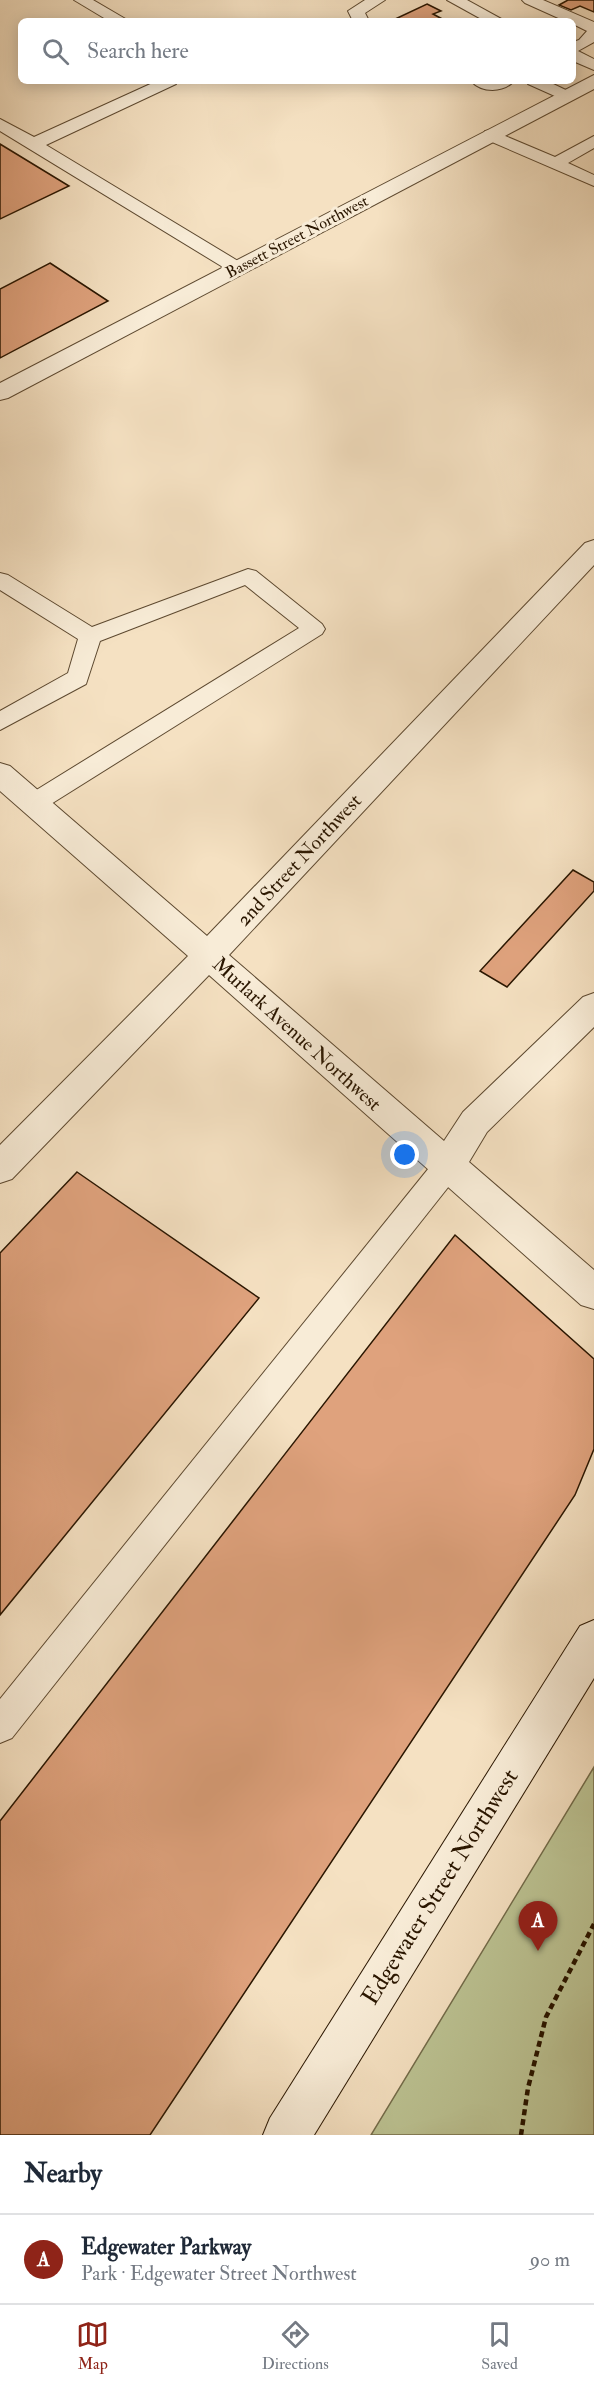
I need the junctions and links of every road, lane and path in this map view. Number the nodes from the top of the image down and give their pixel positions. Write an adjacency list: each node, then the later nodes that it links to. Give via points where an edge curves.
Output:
1 (82, 0): 5 (lane)
2 (377, 0): 6 (lane, via 356,11)
3 (455, 0): 7 (lane)
4 (530, 0): 8 (lane)
5 (115, 18)
6 (360, 18)
7 (491, 18)
8 (571, 18)
9 (576, 20): 10 (lane)
10 (594, 28)
11 (594, 33): 12 (lane)
12 (576, 47)
13 (576, 56): 14 (lane)
14 (594, 64)
15 (594, 81): 18 (street, Bassett Street Northwest)
16 (163, 84): 22 (lane)
17 (540, 84): 18 (lane)
18 (566, 96): 20 (street, Bassett Street Northwest)
19 (0, 124): 22 (lane)
20 (491, 135): 23 (lane); 25 (street, Bassett Street Northwest)
21 (594, 141): 23 (lane)
22 (33, 144): 25 (lane)
23 (555, 164): 24 (lane)
24 (594, 181)
25 (237, 268): 26 (street, Bassett Street Northwest)
26 (0, 393)
27 (591, 556): 33 (street, 2nd Street Northwest)
28 (0, 580): 29 (lane)
29 (90, 636): 30 (lane, via 78,678); 32 (lane, via 248,576 314,629)
30 (0, 722)
31 (0, 774): 32 (street, Murlark Avenue Northwest)
32 (34, 803): 33 (street, Murlark Avenue Northwest)
33 (209, 955): 35 (street, Murlark Avenue Northwest); 36 (street, 2nd Street Northwest)
34 (594, 1006): 35 (street, via 474,1122)
35 (447, 1167): 37 (street, Murlark Avenue Northwest); 39 (lane)
36 (0, 1168)
37 (594, 1293)
38 (594, 1640): 41 (street, Edgewater Street Northwest)
39 (0, 1726)
40 (594, 1924): 42 (path, via 546,2017)
41 (287, 2135)
42 (521, 2135)

